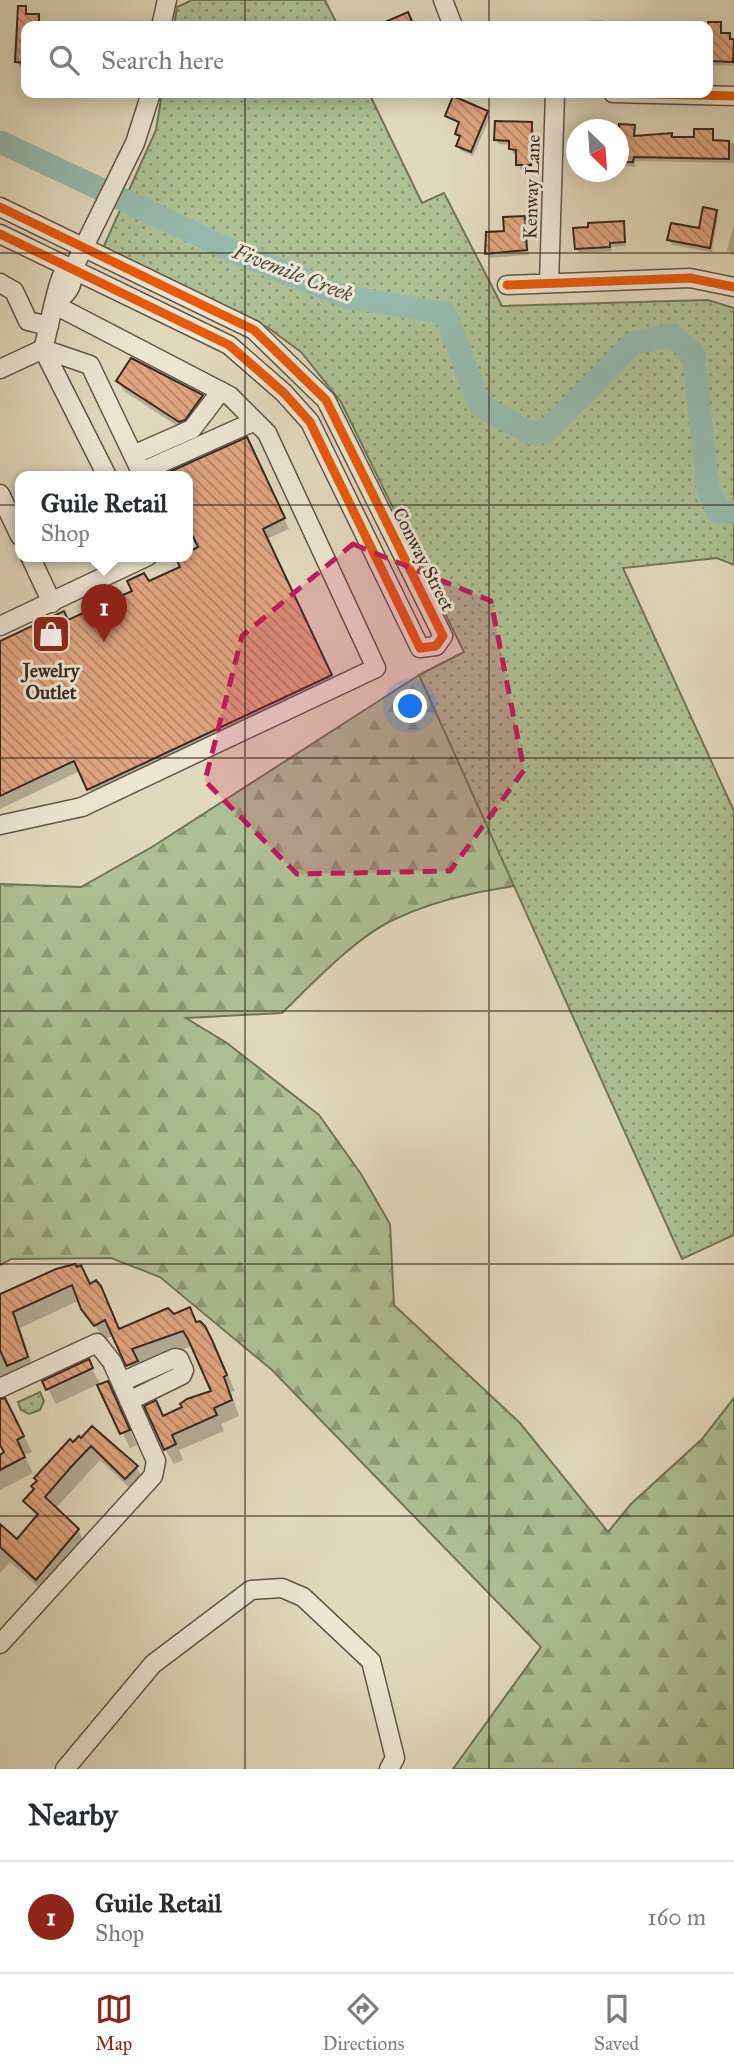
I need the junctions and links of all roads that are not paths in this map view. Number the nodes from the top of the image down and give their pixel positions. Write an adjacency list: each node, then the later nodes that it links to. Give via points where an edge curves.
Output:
1 (167, 0): 3 (street)
2 (443, 0): 4 (street)
3 (162, 21)
4 (451, 21)
5 (713, 95): 6 (street)
6 (734, 96)
7 (149, 98): 11 (street, via 135,144)
8 (555, 98): 14 (street, Kenway Lane)
9 (0, 207): 11 (street)
10 (0, 234): 12 (street)
11 (84, 248): 12 (street); 12 (street, Conway Street, via 254,330 326,400 443,636 436,646 420,648 310,422 284,393 229,345)
12 (73, 269): 17 (street, via 63,274 55,289)
13 (0, 283): 18 (street, via 14,291 28,321)
14 (549, 283): 15 (street); 16 (street, via 690,278)
15 (507, 285)
16 (734, 286)
17 (56, 303): 18 (street); 21 (street)
18 (49, 326): 19 (street)
19 (43, 349): 20 (street); 23 (street, via 90,365); 24 (street)
20 (0, 369)
21 (221, 391): 22 (street); 23 (street, via 192,429)
22 (255, 421): 26 (street); 33 (street, via 267,433 376,668 82,807)
23 (133, 455): 25 (street)
24 (104, 471)
25 (141, 471)
26 (148, 471)
27 (0, 494): 28 (street)
28 (15, 526)
29 (33, 562): 31 (street)
30 (136, 562): 31 (street)
31 (52, 603): 32 (street)
32 (0, 626)
33 (0, 825)
34 (121, 1382): 35 (street, via 97,1343); 36 (street); 36 (street, via 175,1358 184,1370)
35 (0, 1388)
36 (129, 1401): 37 (street, via 156,1461 153,1476)
37 (0, 1644)
38 (65, 1769): 39 (street, via 153,1664 251,1590 282,1588 303,1597 371,1661 395,1758)
39 (389, 1769)

